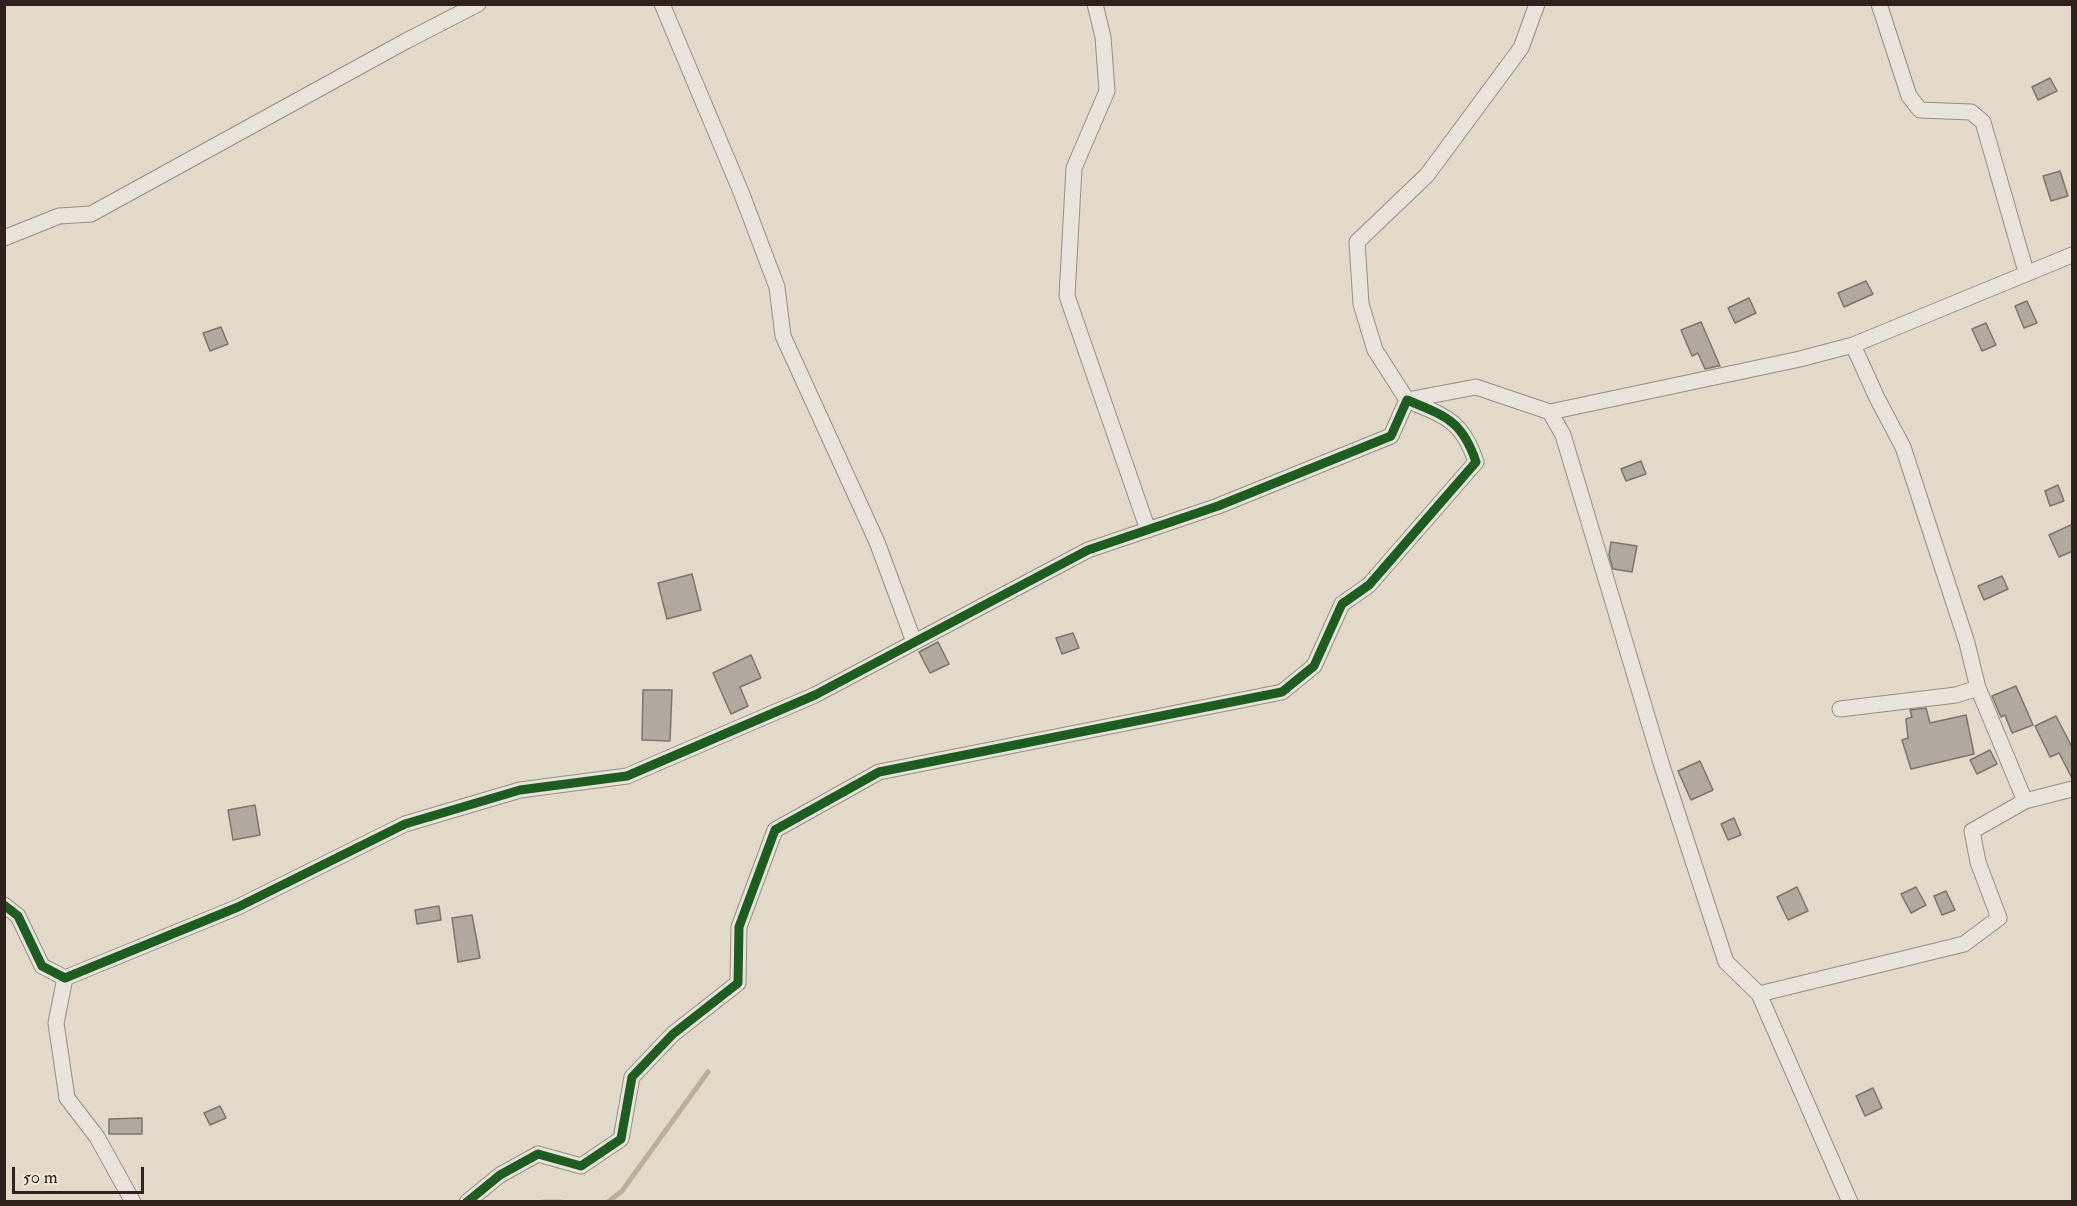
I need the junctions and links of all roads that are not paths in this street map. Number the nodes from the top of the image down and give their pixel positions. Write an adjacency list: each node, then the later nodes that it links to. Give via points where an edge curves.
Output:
1 (478, 4): 6 (street, via 91,214 59,216)
2 (662, 4): 13 (street, via 777,287 783,336 878,542)
3 (1095, 4): 12 (street, via 1103,37 1107,91 1074,168 1067,296)
4 (1537, 4): 10 (street, via 1521,48 1427,175 1357,242 1361,304 1375,350)
5 (1879, 4): 8 (street, via 1910,96 1920,110 1971,112 1983,122)
6 (4, 238)
7 (2073, 255): 8 (street)
8 (2026, 272): 9 (street)
9 (1853, 345): 11 (street); 14 (street, via 1903,447)
10 (1407, 400): 11 (street, via 1476,387); 12 (street, via 1391,436); 22 (street, via 1450,418 1470,443 1476,462 1369,585 1342,604 1314,666 1282,692 879,772 775,830 740,927 738,983 673,1034 632,1077 621,1138 581,1166 538,1154 500,1175)
11 (1550, 412): 20 (street, via 1563,435 1655,744 1726,962)
12 (1148, 530): 13 (street, via 1088,550)
13 (914, 642): 19 (street, via 815,694 627,776 520,790 405,824 238,907)
14 (1978, 688): 15 (street, via 1956,695); 17 (street)
15 (1840, 709)
16 (2073, 789): 17 (street)
17 (2025, 801): 20 (street, via 1972,831 1978,862 1999,918 1964,944)
18 (4, 905): 19 (street, via 18,916 42,966)
19 (65, 978): 21 (street, via 56,1023 67,1098 97,1137)
20 (1759, 994): 23 (street)
21 (133, 1202)
22 (467, 1202)
23 (1850, 1202)

